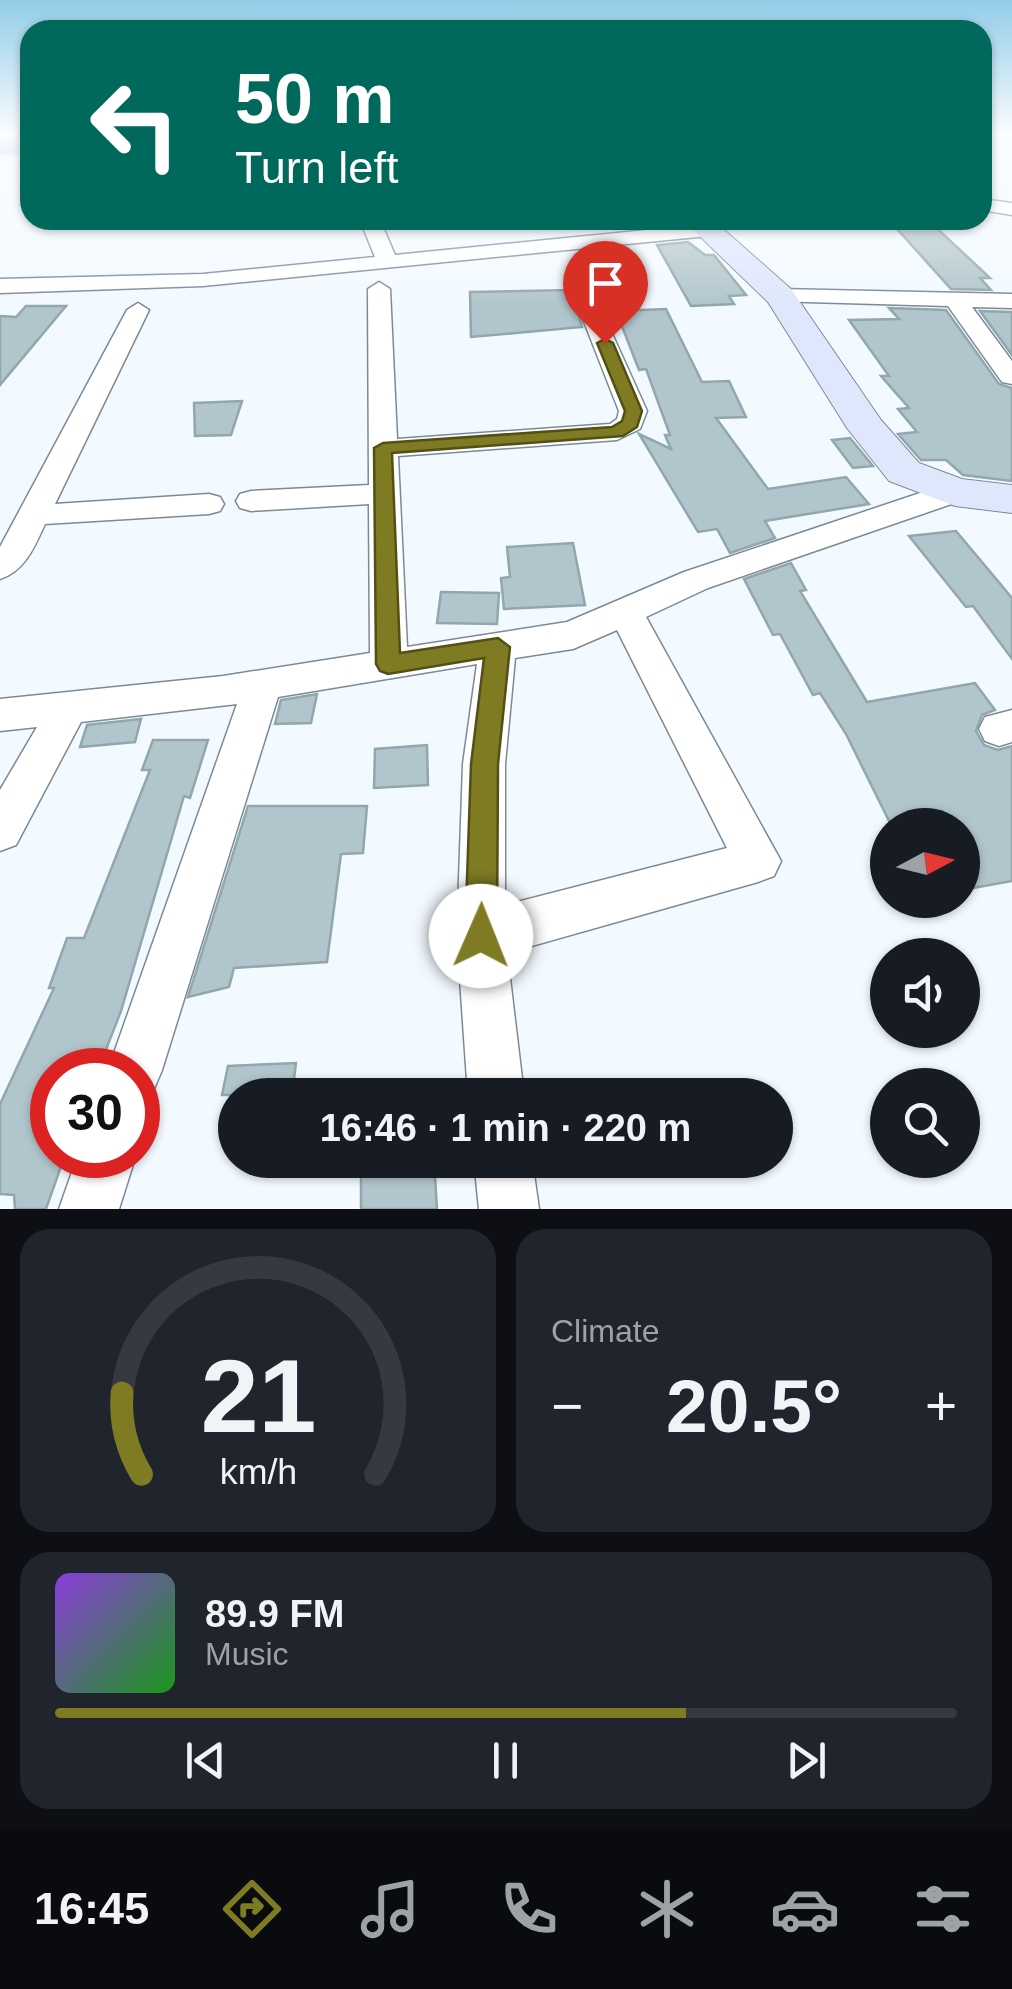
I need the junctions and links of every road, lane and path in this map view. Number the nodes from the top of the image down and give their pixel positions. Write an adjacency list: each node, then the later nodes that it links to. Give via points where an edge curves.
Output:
1 (372, 230): 4 (street)
2 (659, 230): 4 (street)
3 (709, 230): 6 (street)
4 (384, 276): 5 (street); 12 (street)
5 (0, 286)
6 (780, 296): 7 (street); 13 (street, via 904,472)
7 (954, 300): 8 (street); 11 (street)
8 (1012, 301)
9 (590, 309): 12 (street, via 634,411 630,424 616,432)
10 (138, 310): 18 (street)
11 (1011, 377)
12 (383, 448): 14 (street)
13 (955, 492): 15 (street); 20 (street, via 696,580)
14 (384, 494): 16 (street); 22 (street)
15 (1012, 499)
16 (251, 501)
17 (209, 504): 18 (street)
18 (34, 515): 19 (street)
19 (0, 566)
20 (625, 611): 21 (street, via 573,634); 27 (street, via 758,861)
21 (498, 647): 22 (street); 27 (street, via 484,764)
22 (388, 664): 23 (street)
23 (263, 685): 24 (street); 28 (street)
24 (68, 709): 25 (street); 26 (street)
25 (0, 715)
26 (0, 831)
27 (481, 936): 29 (street)
28 (142, 1048)
29 (494, 1078)
30 (99, 1178): 32 (street)
31 (505, 1178): 33 (street)
32 (89, 1209)
33 (509, 1209)

